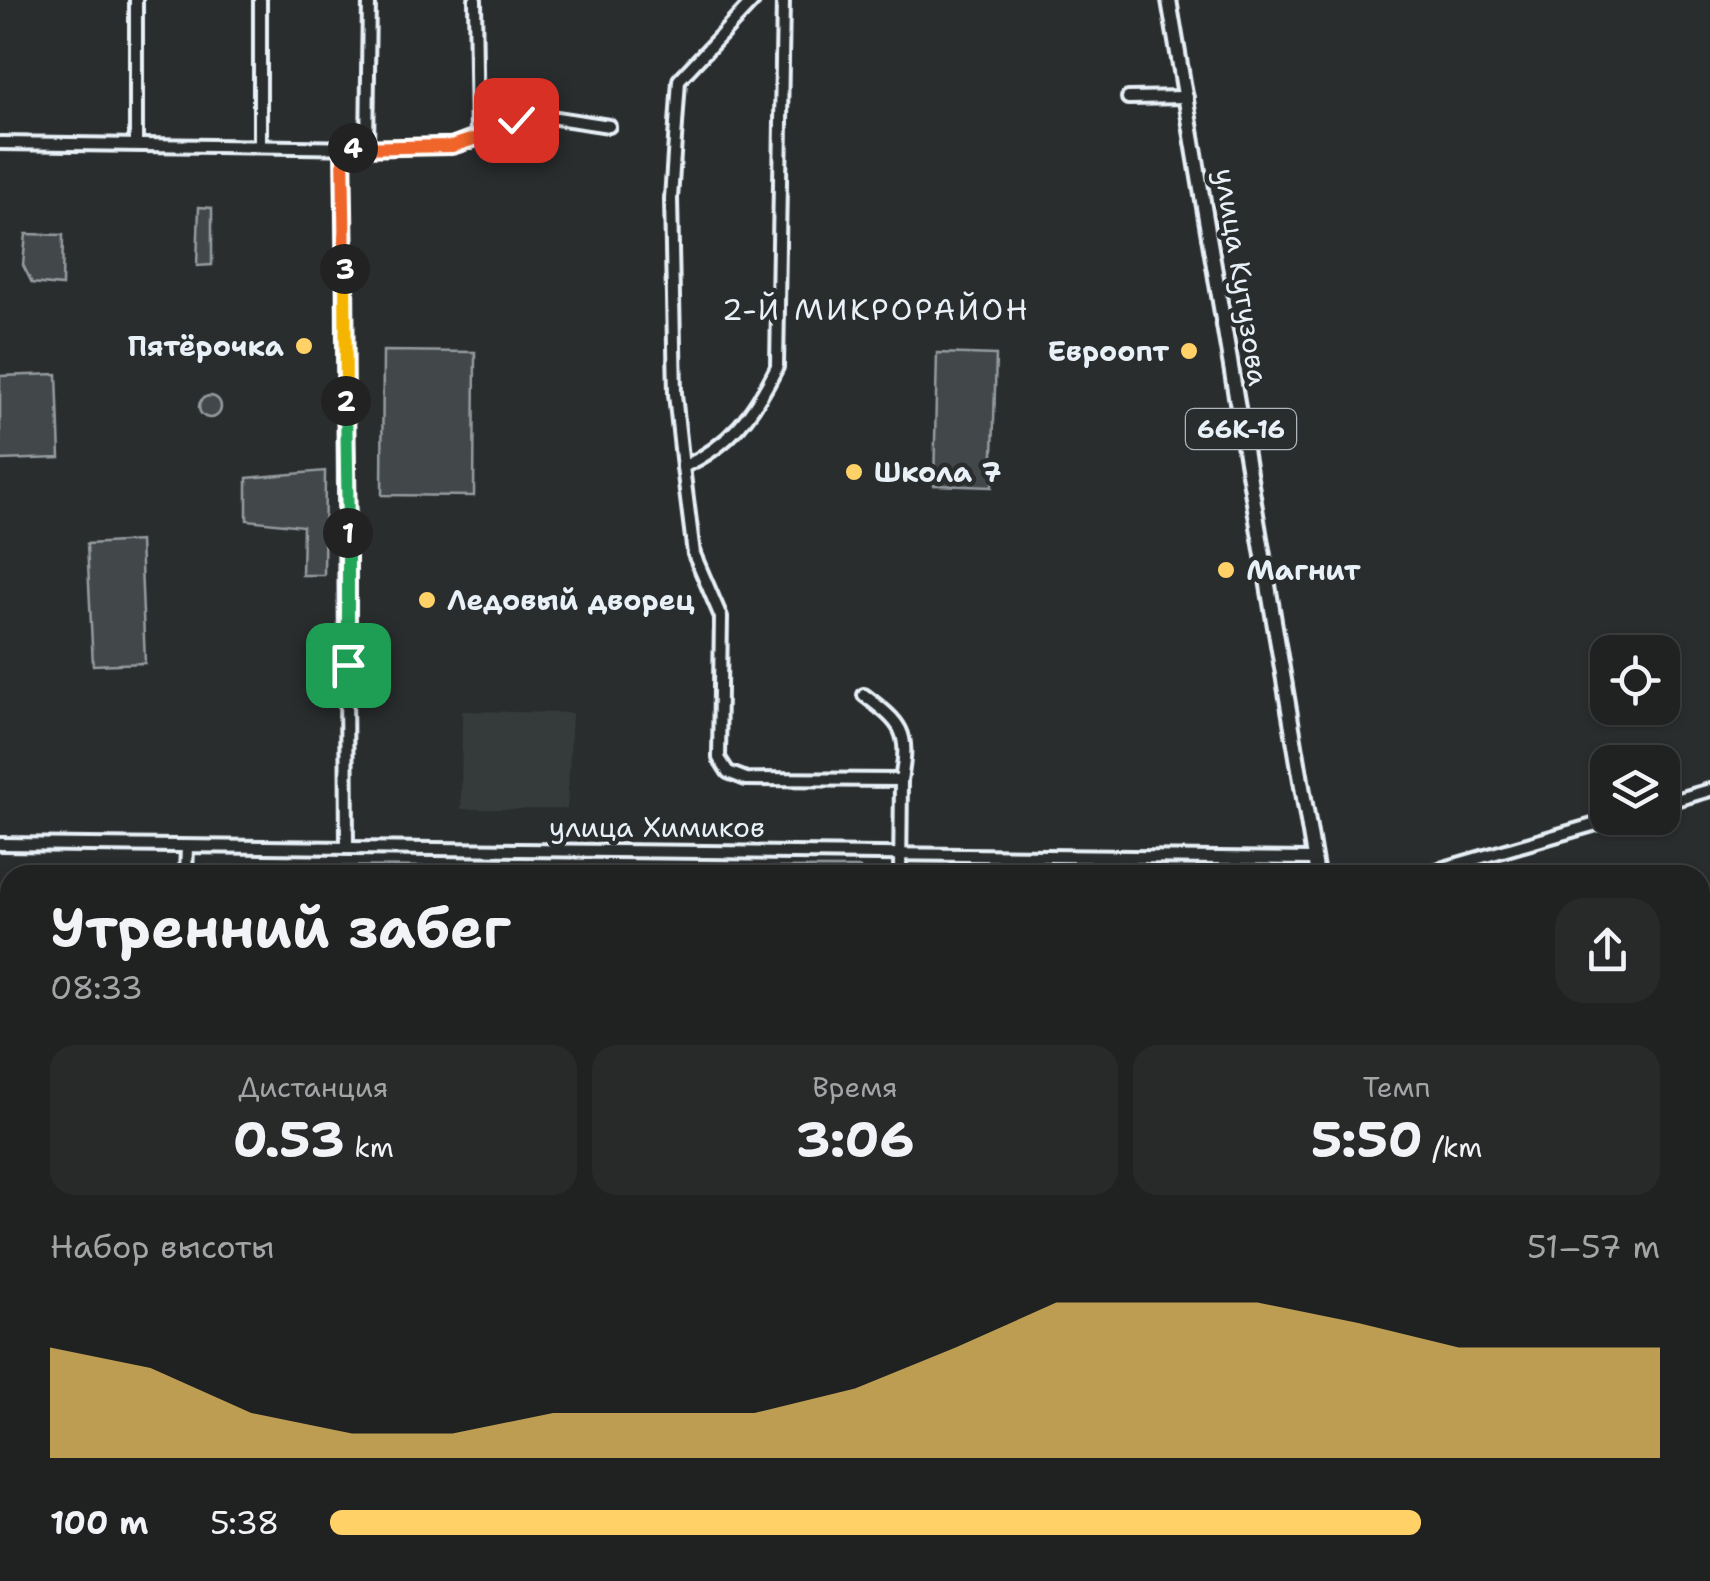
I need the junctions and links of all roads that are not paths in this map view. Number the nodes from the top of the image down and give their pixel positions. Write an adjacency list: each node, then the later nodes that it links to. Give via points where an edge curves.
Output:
1 (136, 0): 13 (street)
2 (260, 0): 14 (street)
3 (369, 0): 16 (street)
4 (476, 0): 11 (street)
5 (754, 0): 17 (street, via 679,80 671,199)
6 (783, 0): 17 (street, via 777,367 752,416)
7 (1169, 0): 8 (main road, улица Кутузова / 66К-16)
8 (1187, 97): 9 (street); 27 (main road, улица Кутузова / 66К-16)
9 (1128, 98)
10 (609, 126): 11 (street, via 550,117 516,120)
11 (477, 138): 16 (street, via 452,146)
12 (0, 142): 13 (street)
13 (136, 142): 14 (street)
14 (260, 144): 15 (street)
15 (343, 147): 16 (street); 25 (street)
16 (368, 148)
17 (683, 467): 19 (street, via 694,554 721,617 719,758 728,772 746,779)
18 (864, 695): 19 (street, via 905,736)
19 (901, 780): 26 (street)
20 (1710, 790): 21 (street)
21 (1680, 799)
22 (1590, 826): 31 (street)
23 (0, 844): 24 (street, улица Химиков)
24 (187, 847): 25 (street, улица Химиков); 28 (street)
25 (347, 848): 26 (street, улица Химиков)
26 (900, 851): 27 (street, улица Химиков); 29 (street)
27 (1314, 859): 30 (main road, 66К-16)
28 (186, 865)
29 (900, 865)
30 (1315, 865)
31 (1455, 865)

